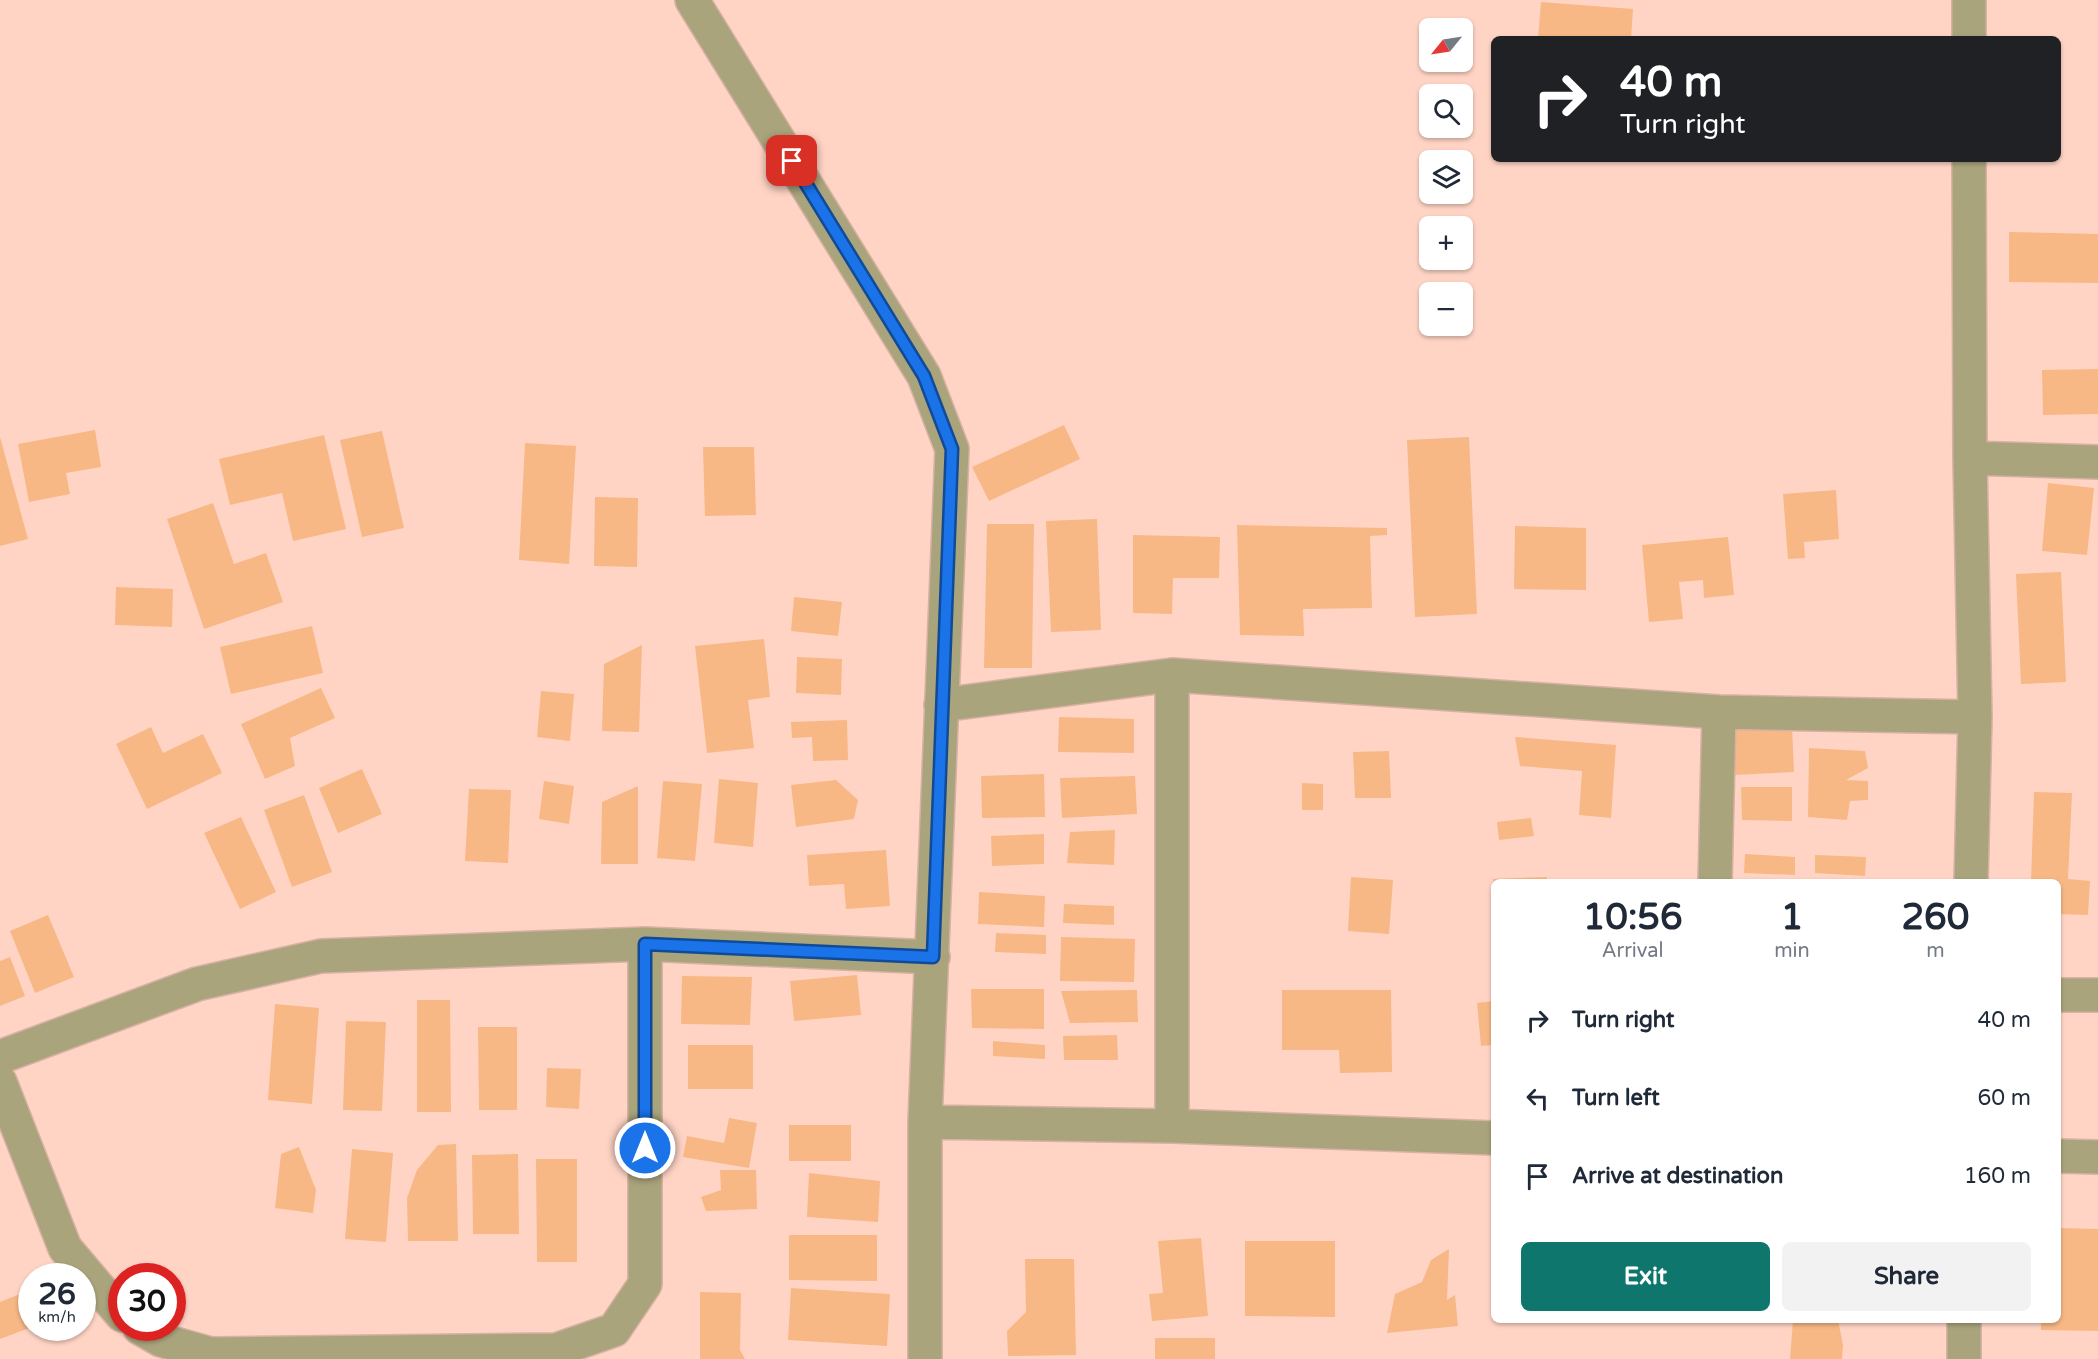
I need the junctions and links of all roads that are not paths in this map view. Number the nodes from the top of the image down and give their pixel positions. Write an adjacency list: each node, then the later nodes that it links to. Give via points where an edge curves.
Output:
1 (692, 0): 8 (street, via 924,376 952,449)
2 (1969, 0): 3 (street)
3 (1969, 36)
4 (1969, 162): 5 (street)
5 (1970, 458): 6 (street); 10 (street)
6 (2098, 462)
7 (1172, 675): 8 (street); 9 (street); 20 (street)
8 (941, 705): 14 (street)
9 (1719, 712): 10 (street); 11 (street)
10 (1975, 717): 12 (street)
11 (1715, 879)
12 (1971, 879)
13 (645, 944): 14 (street); 17 (street, via 321,956 197,984); 26 (street, via 645,1284 614,1330 556,1350 211,1354)
14 (933, 957): 19 (street)
15 (2061, 995): 16 (street)
16 (2098, 995)
17 (0, 1057)
18 (0, 1082): 24 (street, via 65,1248)
19 (925, 1122): 20 (street); 27 (street)
20 (1172, 1126): 21 (street)
21 (1491, 1137)
22 (2061, 1156): 23 (street)
23 (2098, 1157)
24 (108, 1299)
25 (1964, 1323): 28 (street)
26 (165, 1341)
27 (925, 1359)
28 (1964, 1359)

